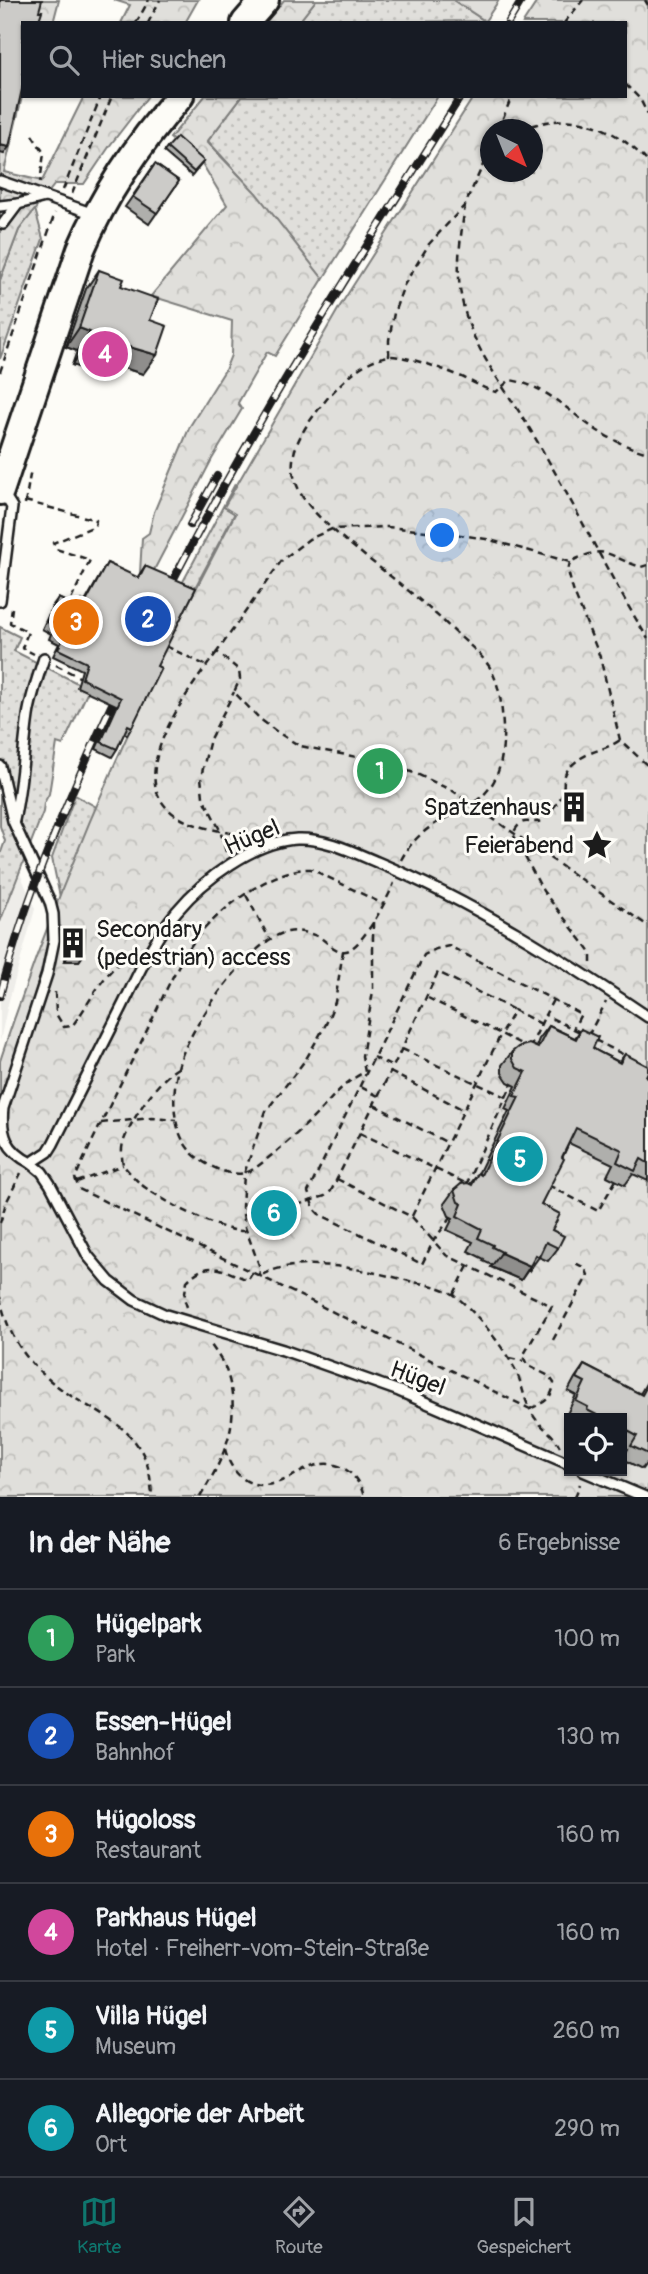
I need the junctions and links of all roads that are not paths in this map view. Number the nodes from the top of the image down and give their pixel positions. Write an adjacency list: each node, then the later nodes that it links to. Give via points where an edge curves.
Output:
1 (265, 0): 2 (main road)
2 (247, 21)
3 (178, 98): 9 (main road, via 133,153)
4 (0, 181): 5 (lane)
5 (19, 186): 6 (lane); 7 (lane)
6 (42, 195): 7 (lane); 9 (lane)
7 (18, 204): 8 (lane); 10 (lane)
8 (0, 206)
9 (95, 215): 11 (main road)
10 (3, 224)
11 (0, 490): 12 (lane, via 12,507)
12 (0, 601)
13 (44, 658): 15 (lane, via 28,718)
14 (0, 766): 15 (lane, Hügel)
15 (13, 821): 17 (lane, Hügel, via 53,914 54,940 47,974 0,1121 5,1142)
16 (648, 1017): 17 (lane, Hügel, via 500,924 398,870 315,840 273,844 209,879 176,912 148,955 53,1144)
17 (31, 1163): 18 (lane, Hügel, via 50,1184 88,1255 109,1281 134,1300 166,1315 399,1391)
18 (564, 1462)
19 (595, 1476): 20 (lane)
20 (645, 1497)

